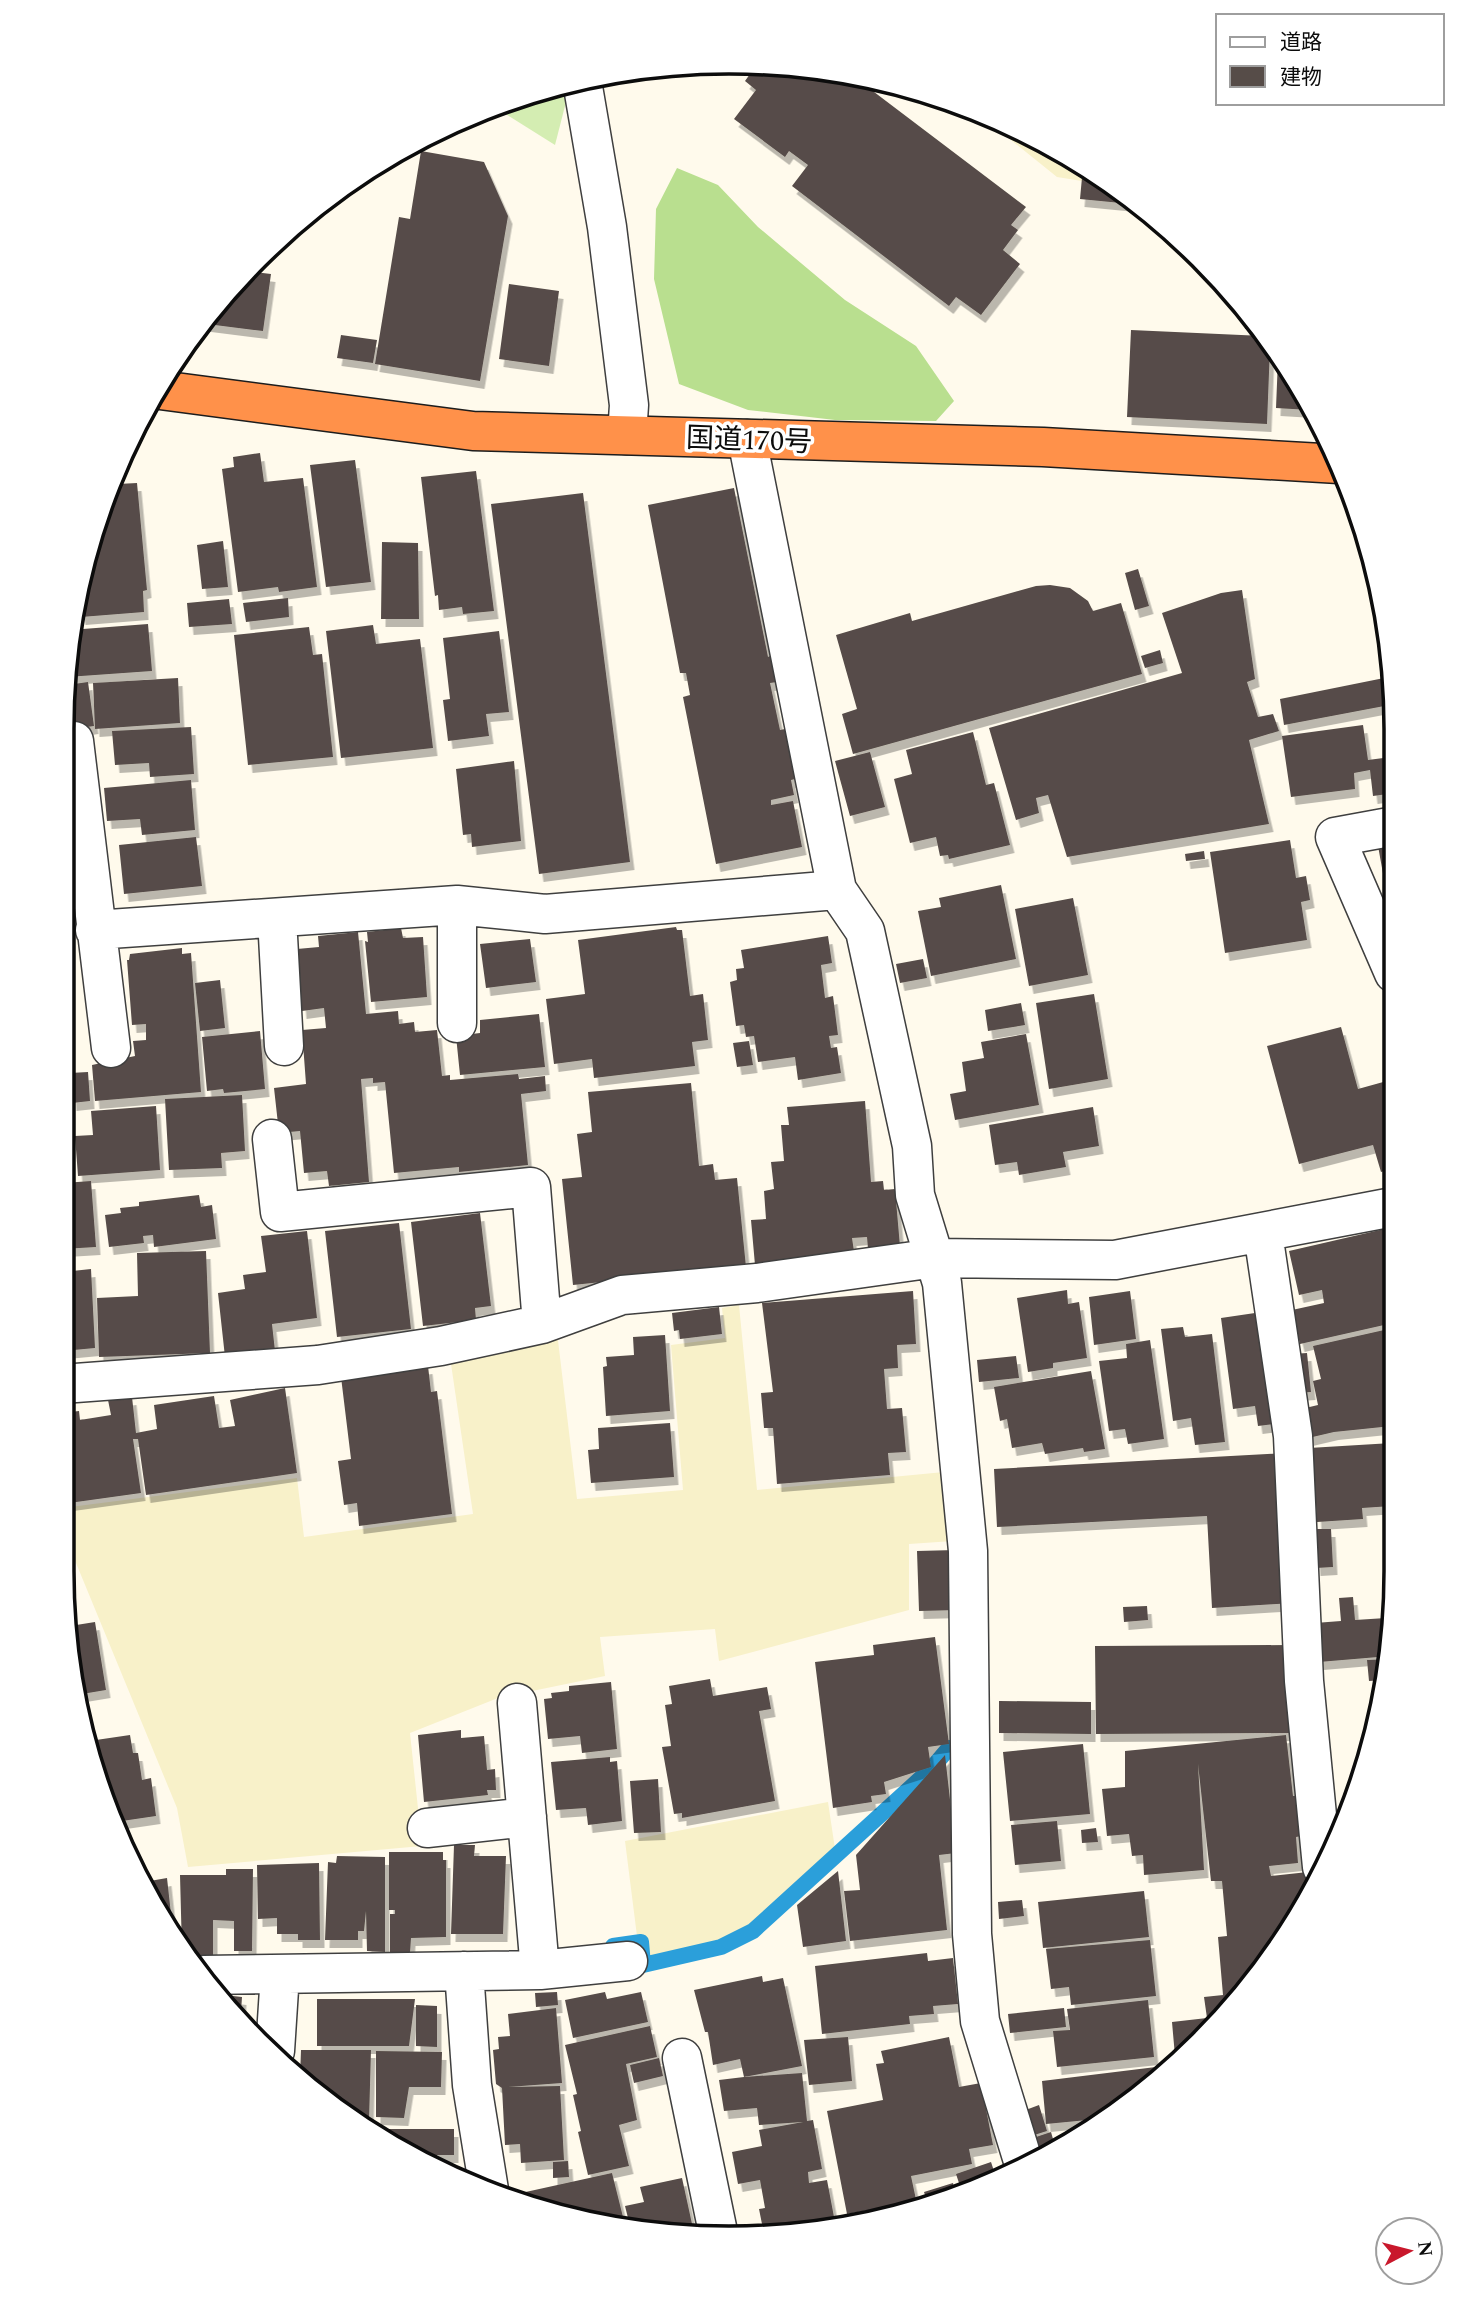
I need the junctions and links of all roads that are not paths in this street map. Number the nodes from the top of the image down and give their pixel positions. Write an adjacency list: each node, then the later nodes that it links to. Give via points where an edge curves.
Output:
1 (584, 90): 3 (street, via 609,241 629,405)
2 (167, 391): 3 (highway, 国道170号, via 473,431)
3 (627, 435): 4 (highway, 国道170号)
4 (747, 439): 5 (highway, 国道170号, via 1043,447); 8 (street)
5 (1328, 463)
6 (74, 741): 11 (street)
7 (1384, 828): 12 (street, via 1335,838)
8 (837, 890): 9 (street, via 545,914); 19 (street, via 865,931 912,1146 915,1195)
9 (457, 905): 10 (street); 13 (street)
10 (277, 918): 11 (street); 14 (street)
11 (95, 930): 15 (street)
12 (1384, 950)
13 (457, 1023)
14 (284, 1046)
15 (111, 1048)
16 (272, 1139): 20 (street, via 279,1212 530,1188)
17 (1384, 1210): 18 (street)
18 (1263, 1233): 19 (street, via 1115,1260); 25 (street, via 1293,1436 1304,1681)
19 (935, 1258): 20 (street, via 757,1283 622,1295); 33 (street, via 942,1283 968,1551 972,1934 980,2021)
20 (542, 1324): 21 (street, via 318,1366)
21 (74, 1383)
22 (517, 1703): 23 (street)
23 (527, 1817): 24 (street); 27 (street)
24 (427, 1828)
25 (1321, 1853)
26 (628, 1961): 27 (street)
27 (540, 1970): 28 (street)
28 (464, 1971): 29 (street); 34 (street, via 472,2085)
29 (279, 1974): 30 (street); 31 (street)
30 (213, 1975)
31 (275, 2044)
32 (682, 2058): 35 (street)
33 (1022, 2157)
34 (487, 2181)
35 (717, 2226)

